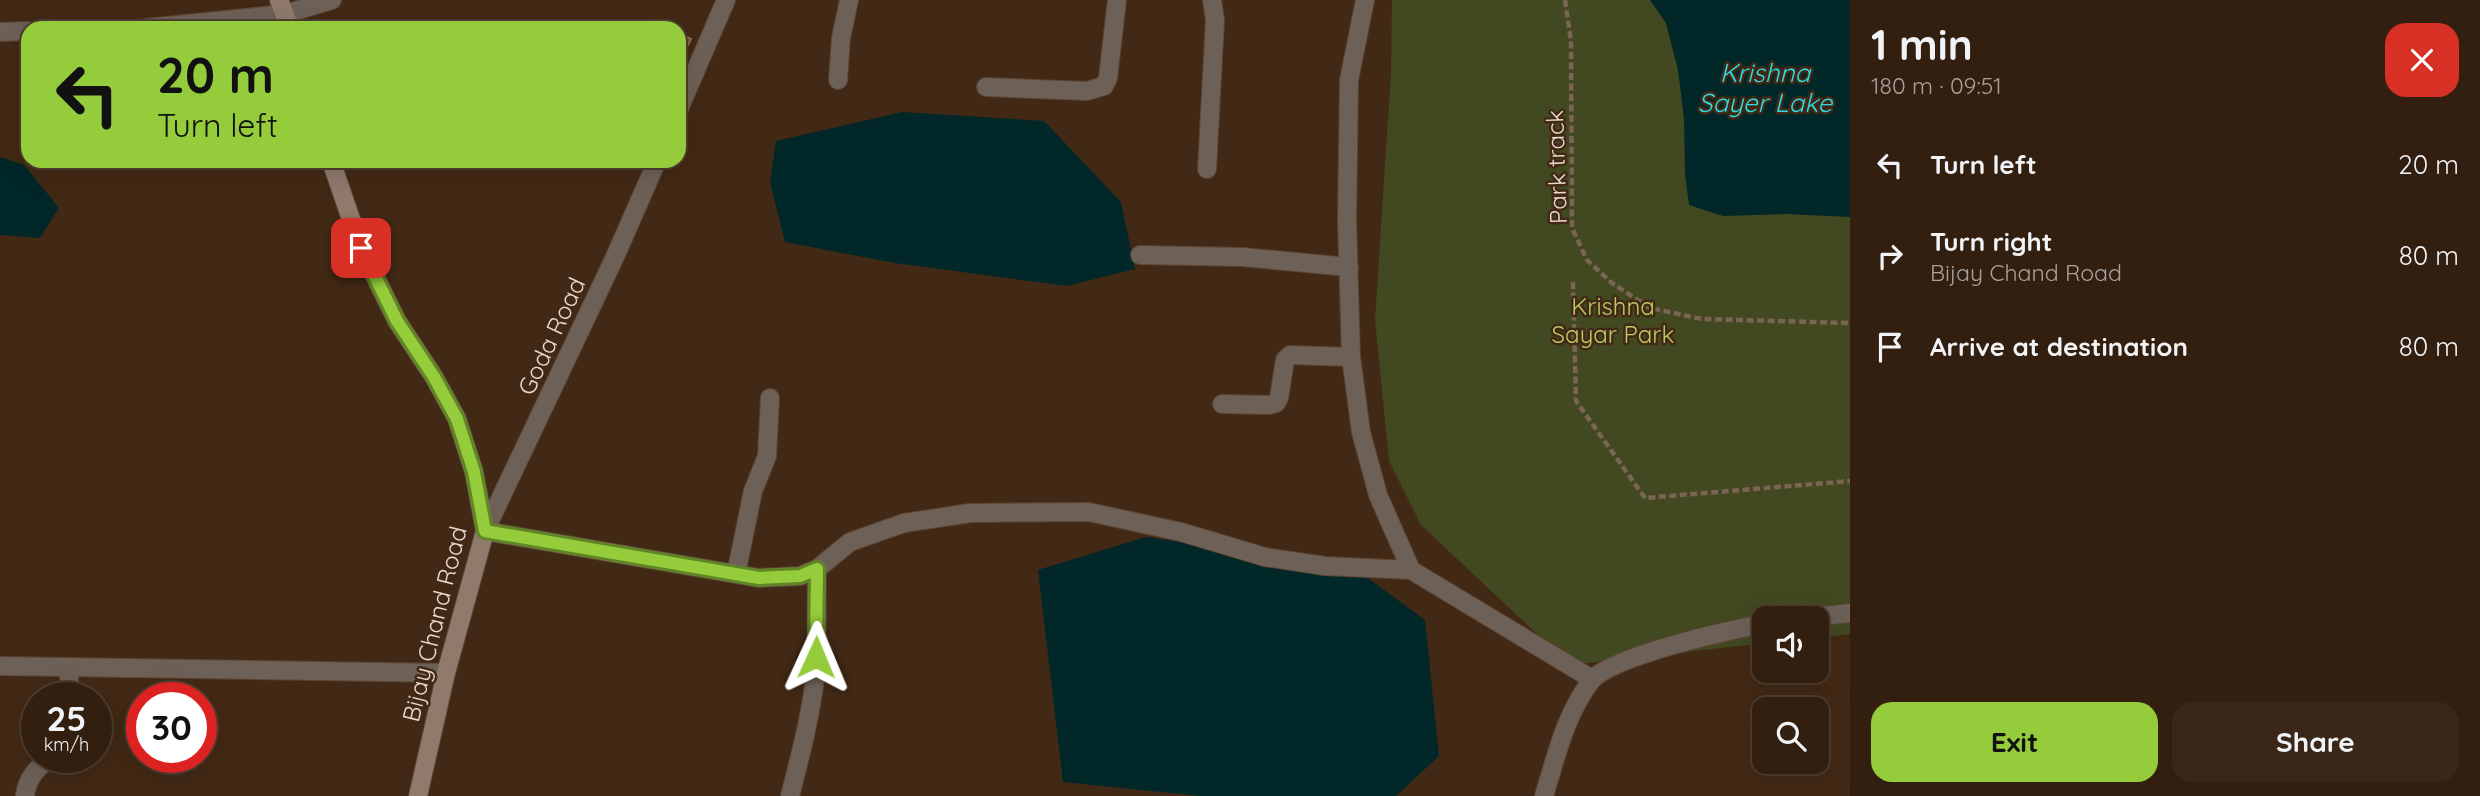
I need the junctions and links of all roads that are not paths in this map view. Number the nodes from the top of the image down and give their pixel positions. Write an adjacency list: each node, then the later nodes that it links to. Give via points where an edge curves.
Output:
1 (332, 0): 7 (street)
2 (726, 0): 13 (street)
3 (849, 0): 11 (street)
4 (1117, 0): 12 (street, via 1104,86 1087,91)
5 (1212, 0): 16 (street, via 1216,20)
6 (1364, 0): 18 (street, via 1349,80)
7 (285, 14): 8 (street)
8 (216, 21)
9 (21, 31): 10 (street)
10 (0, 32)
11 (838, 80)
12 (986, 87)
13 (686, 93)
14 (333, 168): 22 (main road, Bijay Chand Road, via 361,248 397,321 457,419 474,472)
15 (654, 168): 22 (street, Goda Road)
16 (1206, 169)
17 (1140, 255): 18 (street, via 1254,257)
18 (1349, 267): 19 (street)
19 (1351, 358): 21 (street, via 1290,355 1276,402); 24 (street, via 1377,495)
20 (770, 398): 25 (street, via 767,456 753,491)
21 (1222, 404)
22 (485, 531): 25 (street); 31 (main road, Bijay Chand Road)
23 (817, 569): 24 (street, via 850,542 904,523 970,513 1089,512 1265,557 1325,566); 25 (street, via 779,579); 37 (street, via 815,678)
24 (1411, 570): 32 (street)
25 (736, 574)
26 (1850, 613): 27 (street)
27 (1829, 615)
28 (1752, 627): 32 (street, via 1638,655)
29 (0, 666): 30 (street)
30 (69, 667): 31 (street); 33 (street)
31 (446, 673): 36 (main road, Bijay Chand Road)
32 (1592, 678): 38 (street, via 1568,719)
33 (69, 682)
34 (33, 773): 35 (street)
35 (25, 796)
36 (418, 796)
37 (790, 796)
38 (1544, 796)

